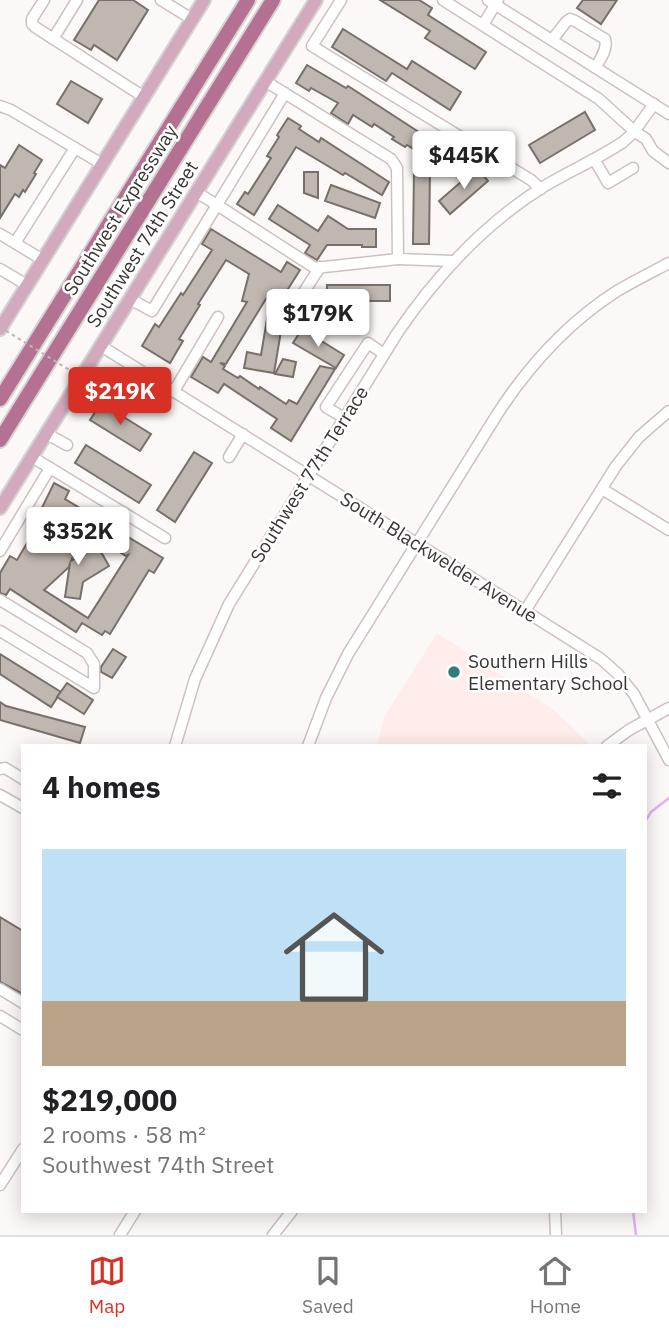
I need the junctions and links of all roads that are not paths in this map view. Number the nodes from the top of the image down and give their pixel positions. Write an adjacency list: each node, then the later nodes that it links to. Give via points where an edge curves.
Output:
1 (44, 0): 13 (street, via 32,24)
2 (77, 0): 13 (street)
3 (161, 0): 11 (street)
4 (204, 0): 11 (main road)
5 (248, 0): 47 (highway, Southwest Expressway)
6 (273, 0): 52 (highway, Southwest Expressway)
7 (316, 0): 16 (main road, Southwest 74th Street)
8 (341, 0): 28 (street, via 312,46)
9 (443, 0): 12 (street)
10 (494, 2): 12 (street); 14 (street)
11 (192, 19): 18 (main road)
12 (483, 26): 22 (street, via 599,99)
13 (53, 39): 18 (street)
14 (552, 40): 15 (street); 15 (street, via 570,19 605,39)
15 (596, 67): 19 (street)
16 (265, 81): 17 (street); 29 (main road, Southwest 74th Street)
17 (285, 93): 30 (street); 33 (street, via 391,159 397,168)
18 (144, 97): 26 (main road)
19 (654, 104): 21 (street); 22 (street, Southwest 77th Terrace)
20 (0, 106): 23 (street)
21 (669, 114)
22 (634, 131): 24 (street, Southwest 77th Terrace); 25 (street)
23 (75, 148): 26 (street); 32 (street)
24 (594, 159): 27 (street, via 608,183); 28 (street, Southwest 77th Terrace)
25 (669, 163)
26 (102, 164): 34 (main road)
27 (633, 168)
28 (541, 189): 35 (street, Southwest 77th Terrace, via 504,214)
29 (196, 192): 30 (street); 40 (main road, Southwest 74th Street)
30 (217, 205): 37 (street); 40 (street, via 152,311)
31 (0, 234): 32 (street)
32 (15, 243): 34 (street)
33 (398, 259): 35 (street); 37 (street)
34 (43, 260): 39 (main road)
35 (453, 261): 45 (street, Southwest 77th Terrace)
36 (669, 263): 62 (street, via 579,318 541,354 511,392)
37 (320, 267): 41 (street)
38 (0, 269): 39 (street)
39 (27, 285): 43 (main road)
40 (130, 299): 44 (main road, Southwest 74th Street)
41 (290, 312)
42 (218, 317): 46 (street)
43 (0, 328)
44 (101, 346): 46 (street, South Blackwelder Avenue); 50 (main road, Southwest 74th Street)
45 (384, 354): 49 (street, Southwest 77th Terrace); 49 (street, via 368,343 327,407)
46 (174, 391): 51 (street, South Blackwelder Avenue)
47 (0, 399)
48 (669, 411): 58 (street, via 626,451)
49 (344, 418): 57 (street, Southwest 77th Terrace)
50 (47, 434): 53 (street); 54 (main road, Southwest 74th Street)
51 (243, 434): 55 (street); 57 (street, South Blackwelder Avenue)
52 (0, 440)
53 (67, 445)
54 (32, 457): 56 (street); 59 (main road, Southwest 74th Street)
55 (229, 457)
56 (50, 468): 61 (street); 63 (street)
57 (308, 475): 62 (street, South Blackwelder Avenue); 69 (street, Southwest 77th Terrace, via 223,616 195,679)
58 (602, 489): 60 (street); 65 (street)
59 (0, 508)
60 (669, 530)
61 (165, 538)
62 (417, 543): 65 (street, South Blackwelder Avenue); 70 (street, via 337,676)
63 (0, 551)
64 (0, 600): 66 (street, via 87,653 94,664 94,688)
65 (526, 611): 68 (street, South Blackwelder Avenue, via 608,665 634,694)
66 (0, 631)
67 (669, 708): 68 (street)
68 (647, 719): 71 (street); 72 (street, South Blackwelder Avenue)
69 (176, 744)
70 (309, 744)
71 (610, 744)
72 (669, 760)
73 (0, 769): 74 (street)
74 (21, 778)
75 (0, 795): 76 (street)
76 (21, 807)
77 (0, 989): 78 (street)
78 (21, 1002)
79 (1, 1019): 80 (street)
80 (21, 1028)
81 (21, 1152): 82 (street)
82 (0, 1185)
83 (134, 1213): 86 (street)
84 (290, 1213): 87 (street)
85 (555, 1213): 88 (street)
86 (120, 1235)
87 (273, 1235)
88 (556, 1235)

